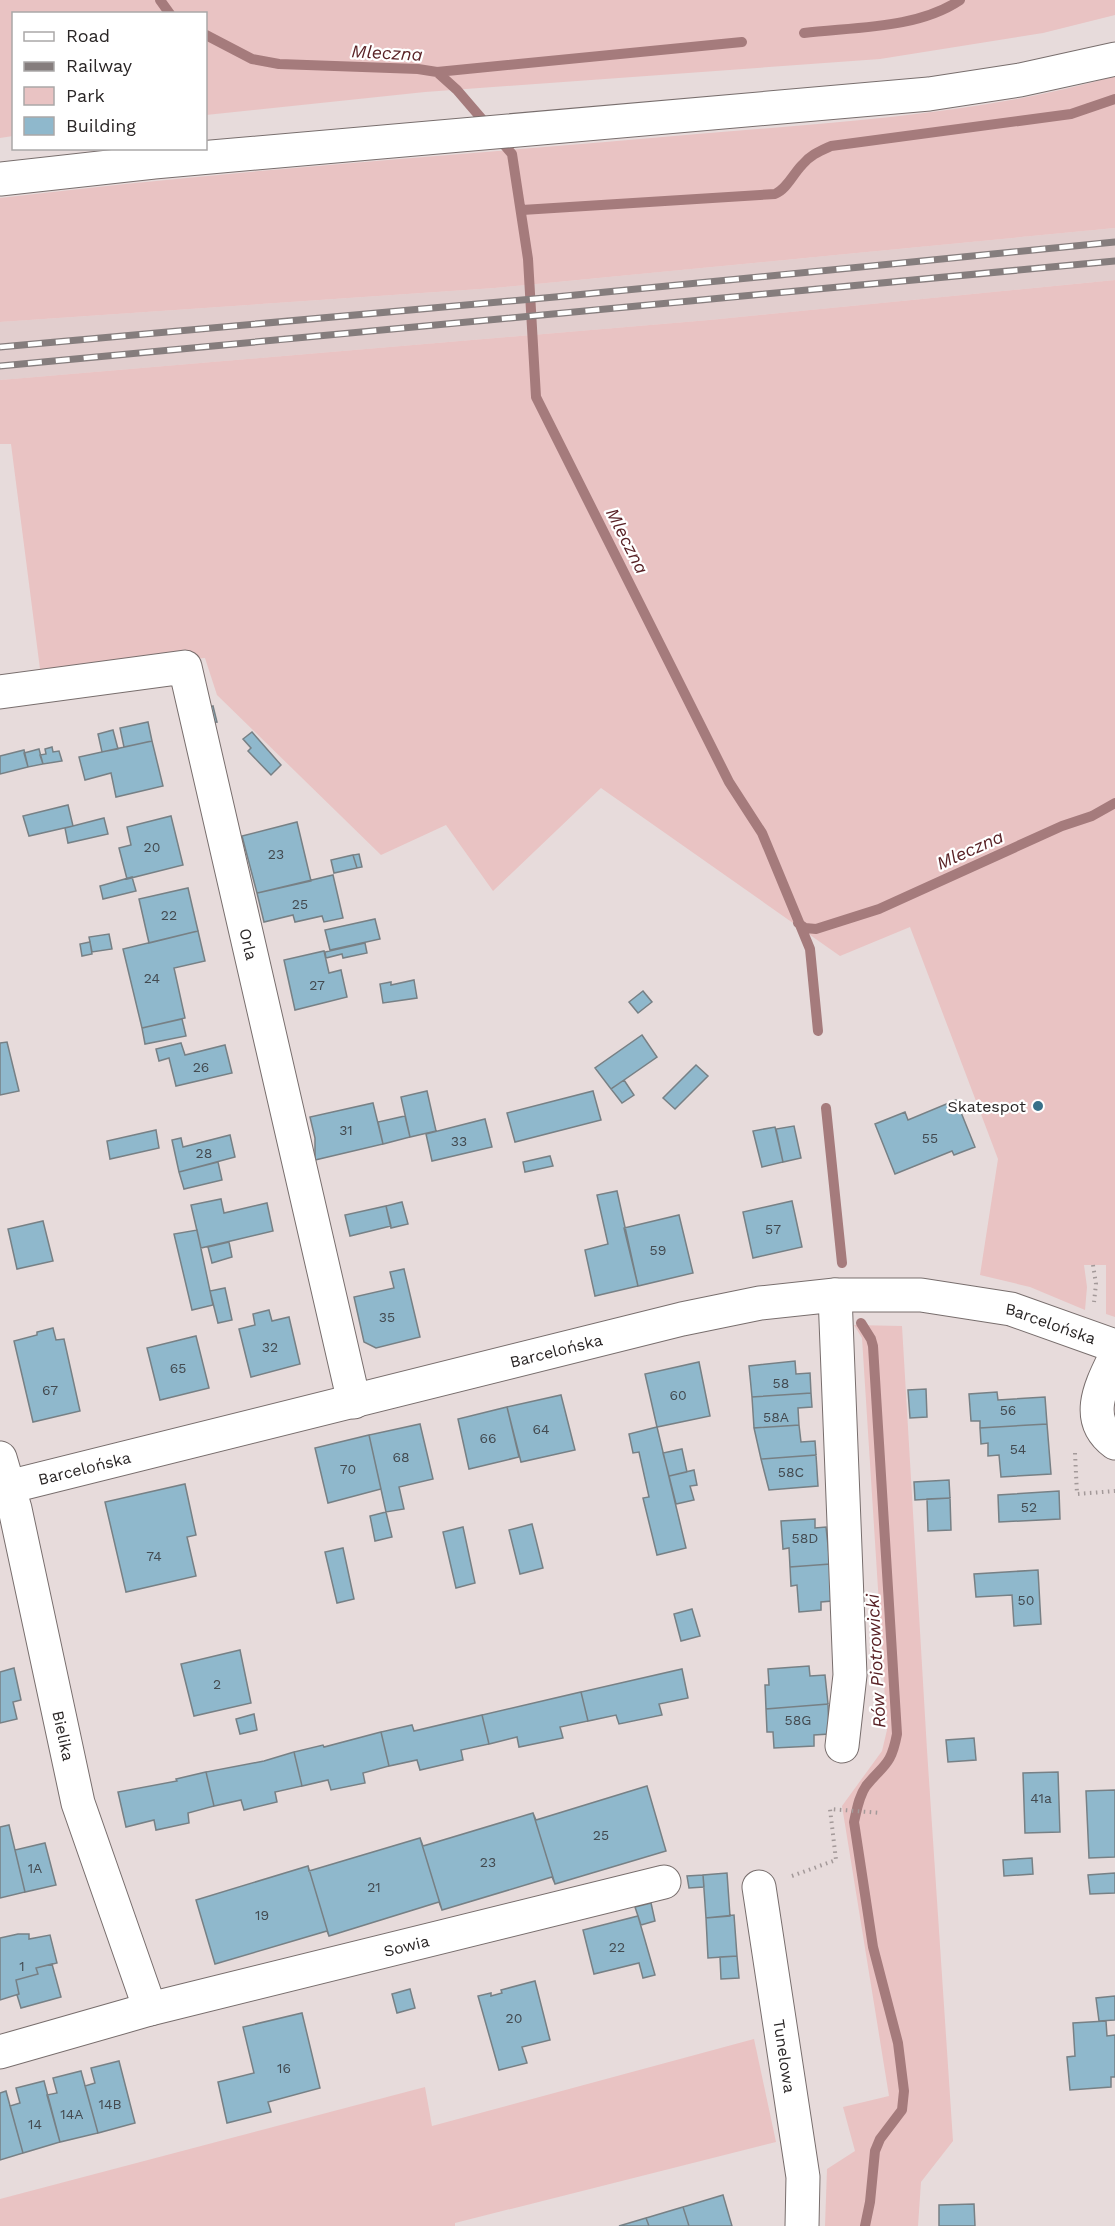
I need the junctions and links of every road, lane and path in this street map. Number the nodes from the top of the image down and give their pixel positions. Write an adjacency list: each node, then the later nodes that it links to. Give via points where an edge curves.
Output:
1 (1115, 58): 2 (street, via 1020,80 929,94)
2 (0, 179)
3 (0, 692): 9 (street, Orla, via 185,667)
4 (1093, 1264): 6 (path)
5 (835, 1294): 7 (street, Barcelońska, via 921,1295 1011,1309); 9 (street, Barcelońska, via 682,1319); 14 (street, via 850,1675)
6 (1094, 1306)
7 (1115, 1346)
8 (1115, 1357): 10 (street, via 1100,1388 1096,1413 1107,1437)
9 (354, 1402): 12 (street, Barcelońska)
10 (1115, 1443)
11 (1074, 1449): 13 (path, via 1077,1494)
12 (3, 1478): 18 (street, Bielika, via 78,1803)
13 (1115, 1491)
14 (842, 1746)
15 (880, 1813): 17 (path, via 830,1809 837,1860)
16 (664, 1882): 18 (street, Sowia)
17 (759, 1887): 20 (street, Tunelowa, via 803,2177)
18 (150, 2009): 19 (street, Sowia)
19 (0, 2052)
20 (802, 2226)

